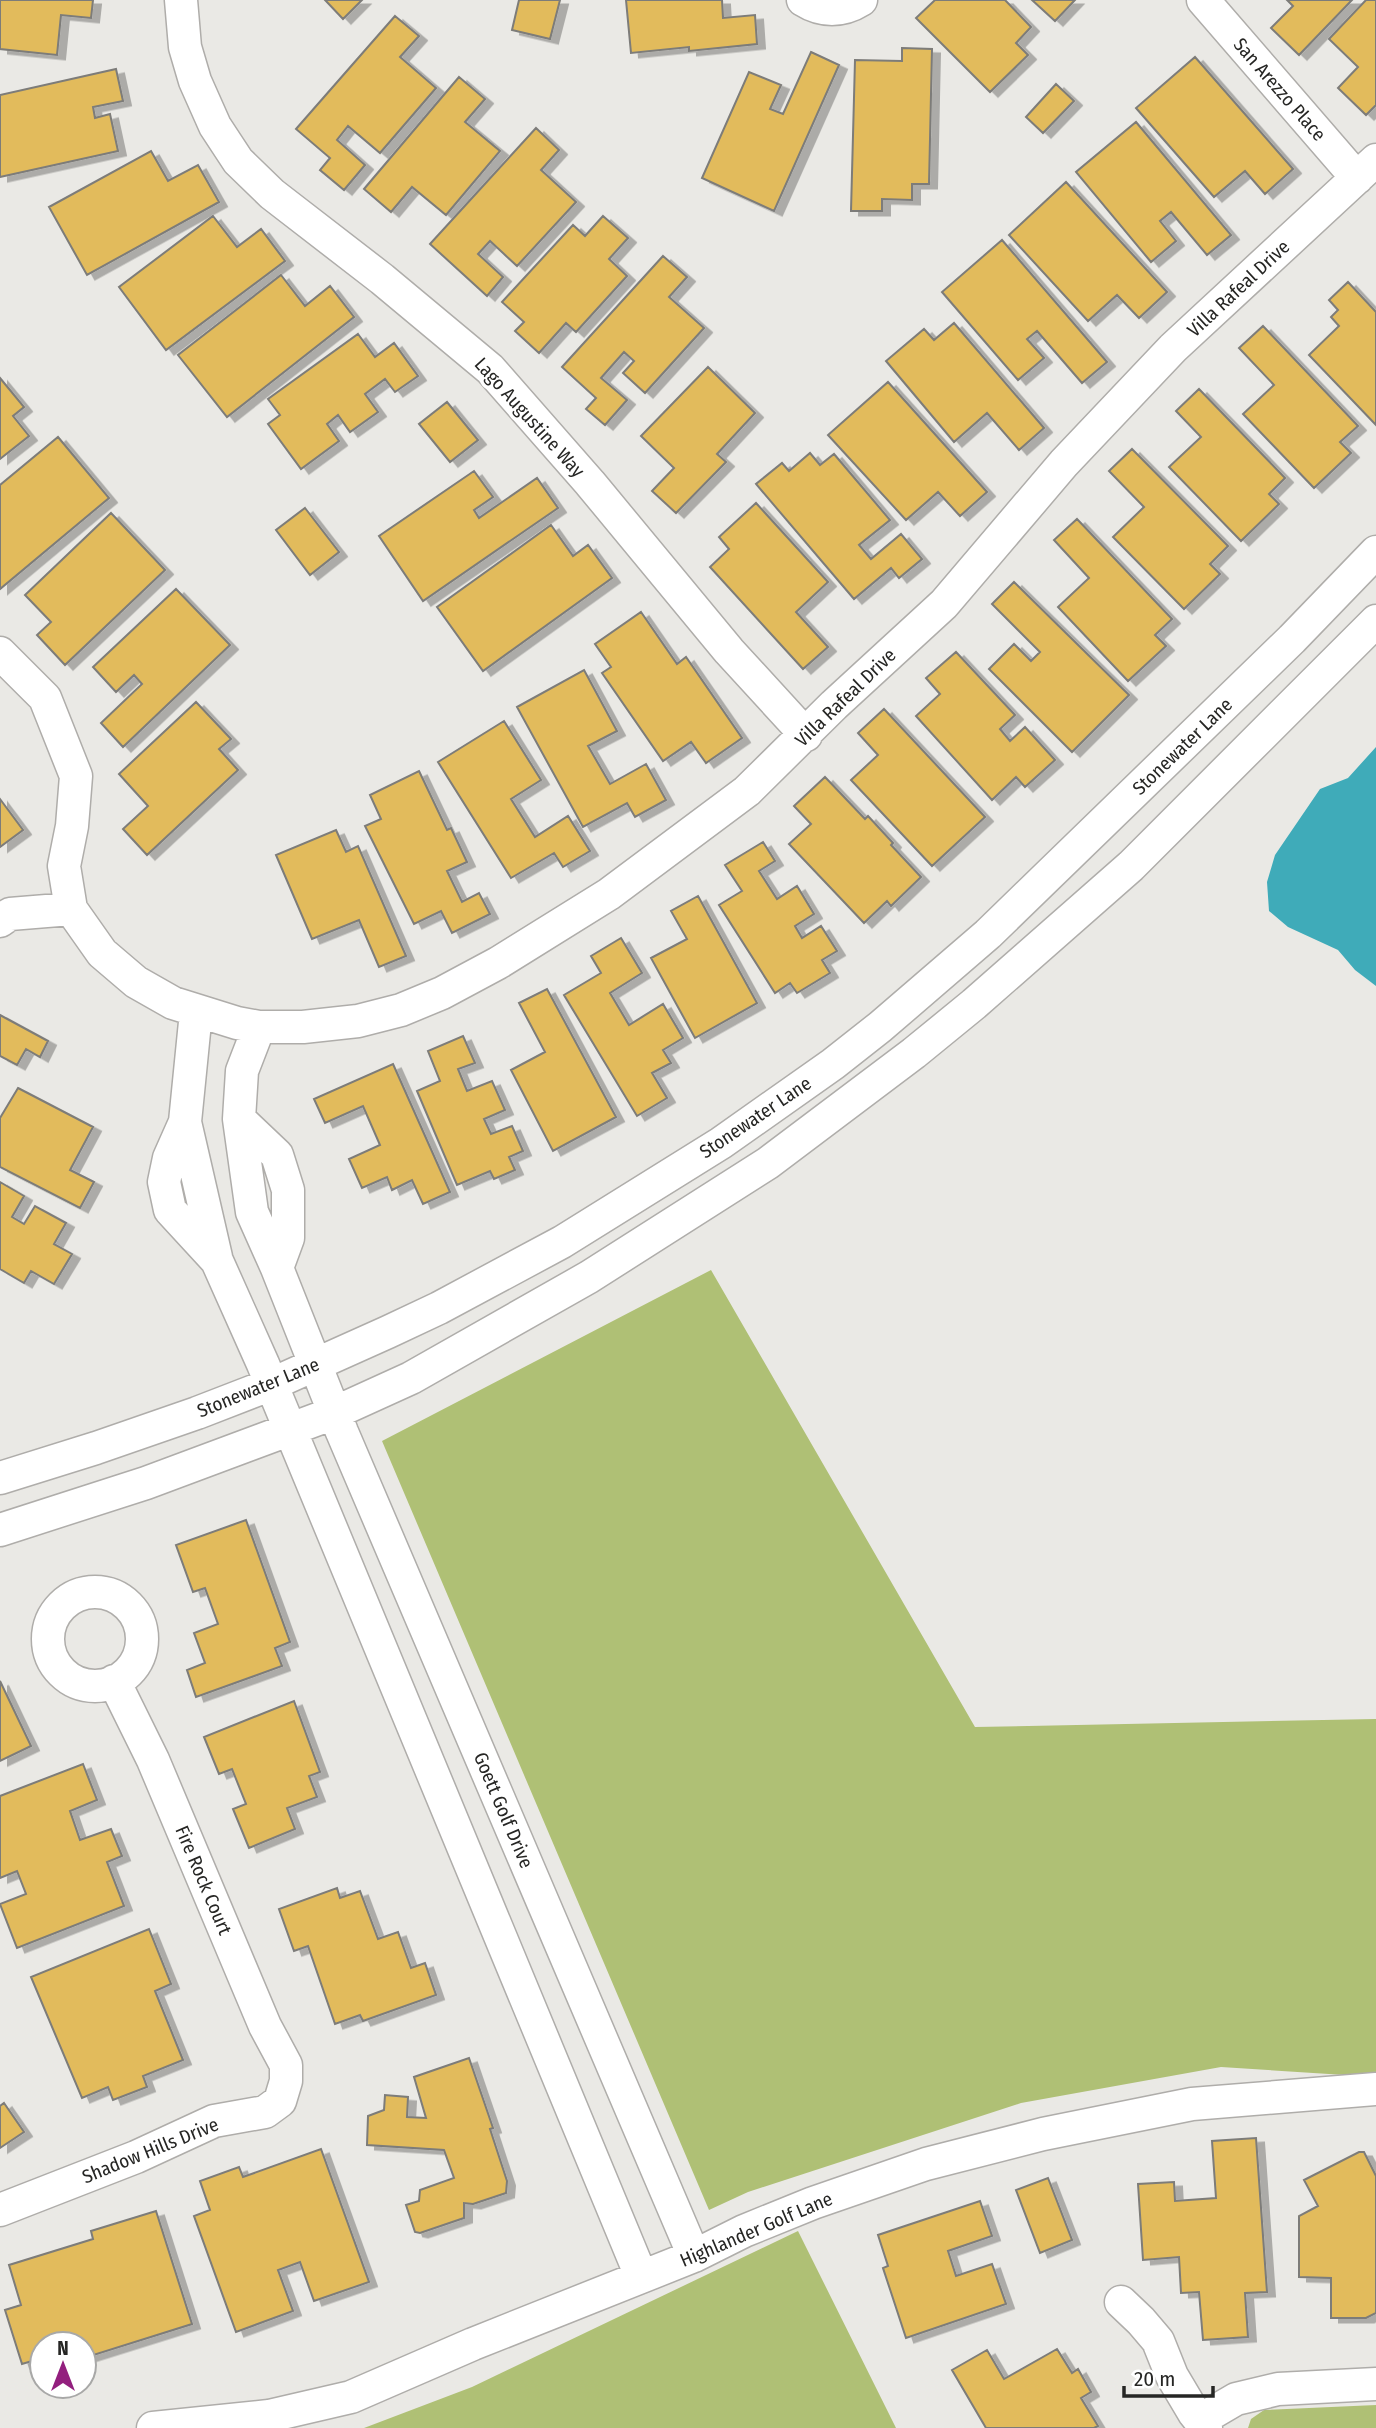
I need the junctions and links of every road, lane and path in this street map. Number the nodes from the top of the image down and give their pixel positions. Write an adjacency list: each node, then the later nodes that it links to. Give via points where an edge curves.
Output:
1 (803, 0): 2 (street, via 820,9 837,10)
2 (861, 0)
3 (1203, 0): 5 (street, San Arezzo Place)
4 (181, 8): 9 (street, Lago Augustine Way, via 195,82 238,161 272,194 490,369)
5 (1367, 169): 9 (street, Villa Rafeal Drive, via 1173,348 1063,463 944,604)
6 (1376, 552): 14 (street, Stonewater Lane, via 997,925 833,1064 721,1143 562,1242 439,1308)
7 (1376, 621): 16 (street, via 1131,866 863,1094 768,1163 589,1278 456,1355)
8 (0, 653): 10 (street, via 45,698 76,776 64,866)
9 (806, 735): 13 (street, Villa Rafeal Drive, via 747,791 609,894 443,993 358,1021)
10 (71, 909): 11 (street, via 10,914); 12 (street, Villa Rafeal Drive, via 102,953 136,982)
11 (0, 920)
12 (196, 1012): 13 (street, Villa Rafeal Drive); 15 (street, via 186,1122 217,1261)
13 (259, 1027): 14 (street, Goett Golf Drive, via 242,1072 239,1119 252,1212)
14 (315, 1364): 15 (street, Stonewater Lane); 16 (street, Goett Golf Drive)
15 (272, 1384): 17 (street); 18 (street, Stonewater Lane)
16 (334, 1413): 17 (street); 24 (street, Goett Golf Drive)
17 (290, 1429): 19 (street, via 134,1488); 25 (street)
18 (0, 1478)
19 (0, 1530)
20 (114, 1681): 21 (street, Fire Rock Court, via 286,2066)
21 (286, 2081): 23 (street, Shadow Hills Drive, via 280,2101 265,2112 214,2121)
22 (1376, 2089): 24 (street, Highlander Golf Lane, via 1192,2104 986,2147 813,2203)
23 (0, 2210)
24 (694, 2256): 25 (street, Highlander Golf Lane)
25 (641, 2276): 29 (street, Highlander Golf Lane, via 351,2397 269,2416)
26 (1121, 2302): 28 (street, via 1158,2341 1172,2376)
27 (1376, 2384): 28 (street, via 1278,2389 1236,2399)
28 (1203, 2424)
29 (153, 2428)

